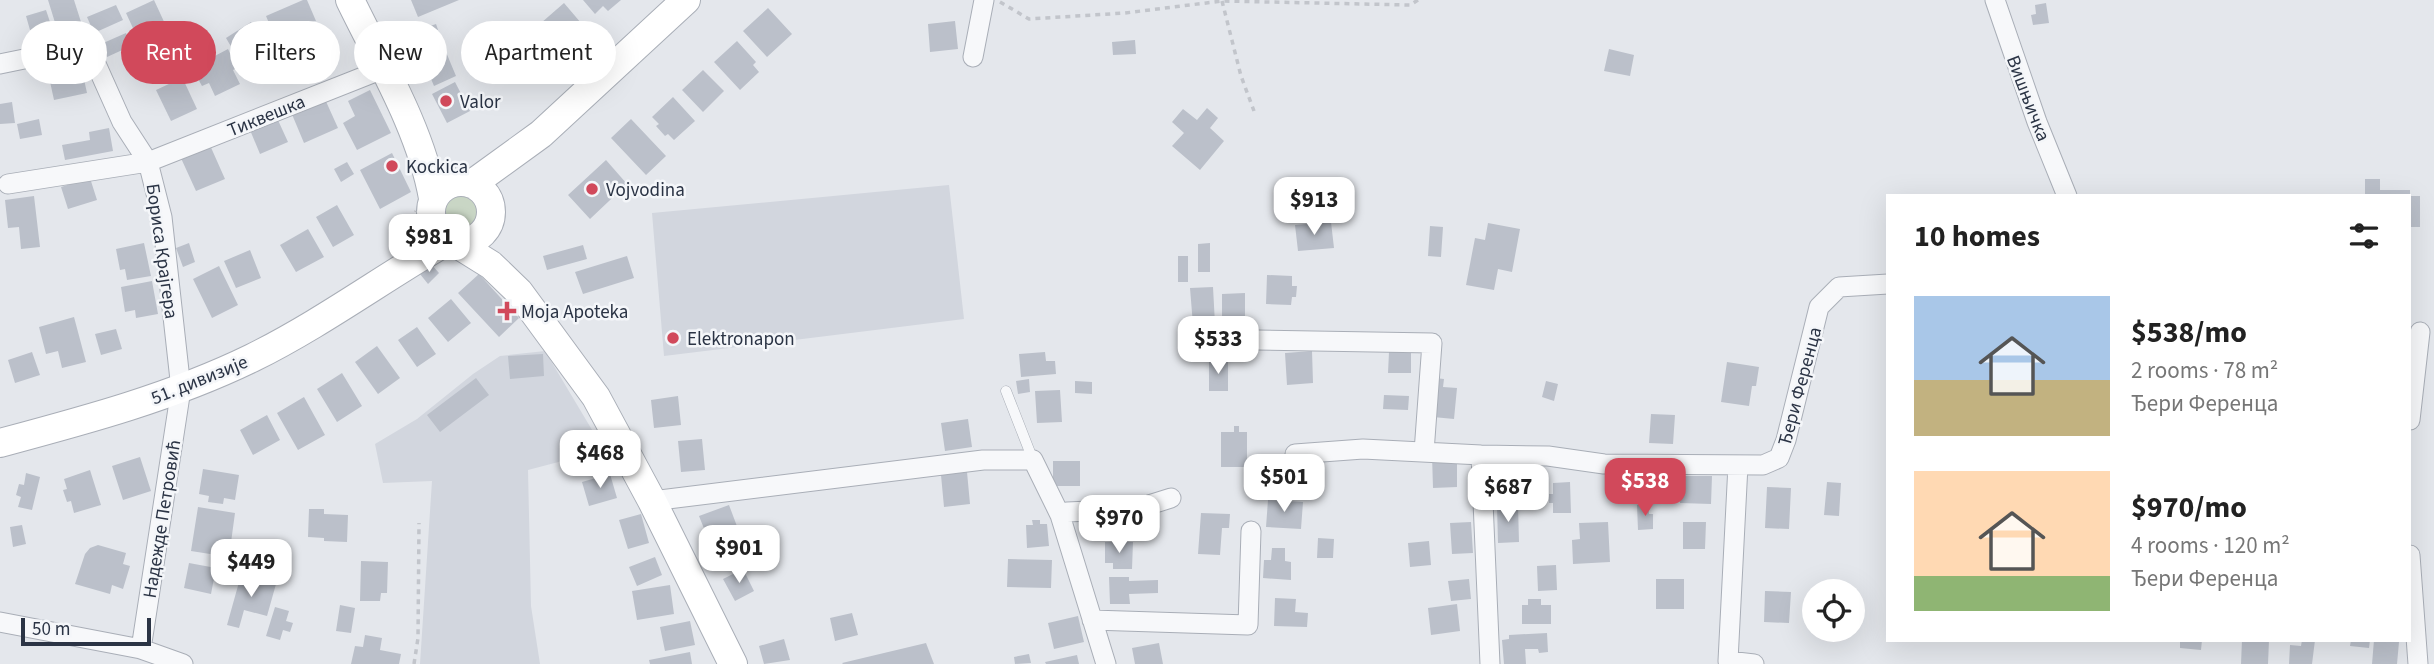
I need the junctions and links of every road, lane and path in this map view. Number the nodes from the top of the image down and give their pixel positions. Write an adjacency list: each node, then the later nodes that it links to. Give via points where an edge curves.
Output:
1 (350, 0): 8 (street)
2 (686, 0): 15 (street)
3 (984, 0): 9 (street)
4 (998, 0): 7 (path, via 1029,19)
5 (1418, 0): 7 (path, via 1410,5)
6 (1995, 0): 19 (street, Вишњичка)
7 (1222, 1): 13 (path)
8 (360, 21)
9 (973, 57)
10 (0, 64): 16 (street, Бориса Крајгера, via 83,49 92,55 122,122)
11 (354, 80): 16 (street, Тиквешка)
12 (390, 84): 14 (street)
13 (1254, 111)
14 (410, 127): 17 (street); 20 (street, via 430,178)
15 (541, 134): 17 (street); 21 (street, via 498,192)
16 (148, 162): 18 (street, Тиквешка); 29 (street, Бориса Крајгера, via 162,217)
17 (470, 183): 20 (street, via 448,184); 21 (street, via 485,193)
18 (8, 184)
19 (2066, 194)
20 (428, 204): 22 (street, 51. дивизије); 22 (path, via 406,232); 23 (street, via 433,226)
21 (490, 217): 23 (street, via 480,236); 26 (street)
22 (414, 241): 24 (street, 51. дивизије)
23 (452, 241): 24 (street, 51. дивизије); 26 (street, via 491,265)
24 (382, 279): 29 (street, 51. дивизије, via 252,358)
25 (1886, 284): 37 (street, Ђери Ференца, via 1839,286 1819,307 1779,458 1763,465)
26 (519, 292): 39 (street, via 596,397)
27 (2421, 333): 31 (street)
28 (1197, 340): 33 (street, via 1432,343)
29 (181, 389): 32 (street, 51. дивизије); 46 (street, Надежде Петровић)
30 (1006, 391): 36 (lane)
31 (2411, 412)
32 (0, 443)
33 (1424, 452): 34 (street, Ђери Ференца, via 1363,449); 35 (street, Ђери Ференца)
34 (1295, 454)
35 (1481, 455): 37 (street, Ђери Ференца, via 1548,456 1604,464); 51 (street)
36 (1033, 460): 39 (street, via 984,460); 40 (street)
37 (1738, 465): 52 (street, via 1728,661)
38 (1171, 498): 40 (street, via 1136,509)
39 (652, 501): 49 (street)
40 (1060, 515): 44 (street)
41 (419, 523): 48 (path)
42 (1251, 531): 44 (street, via 1248,625)
43 (2411, 569): 53 (street)
44 (1092, 620): 50 (street)
45 (0, 622): 46 (street)
46 (139, 653): 47 (street)
47 (183, 664)
48 (414, 664)
49 (733, 664)
50 (1106, 664)
51 (1490, 664)
52 (1754, 664)
53 (2418, 664)

